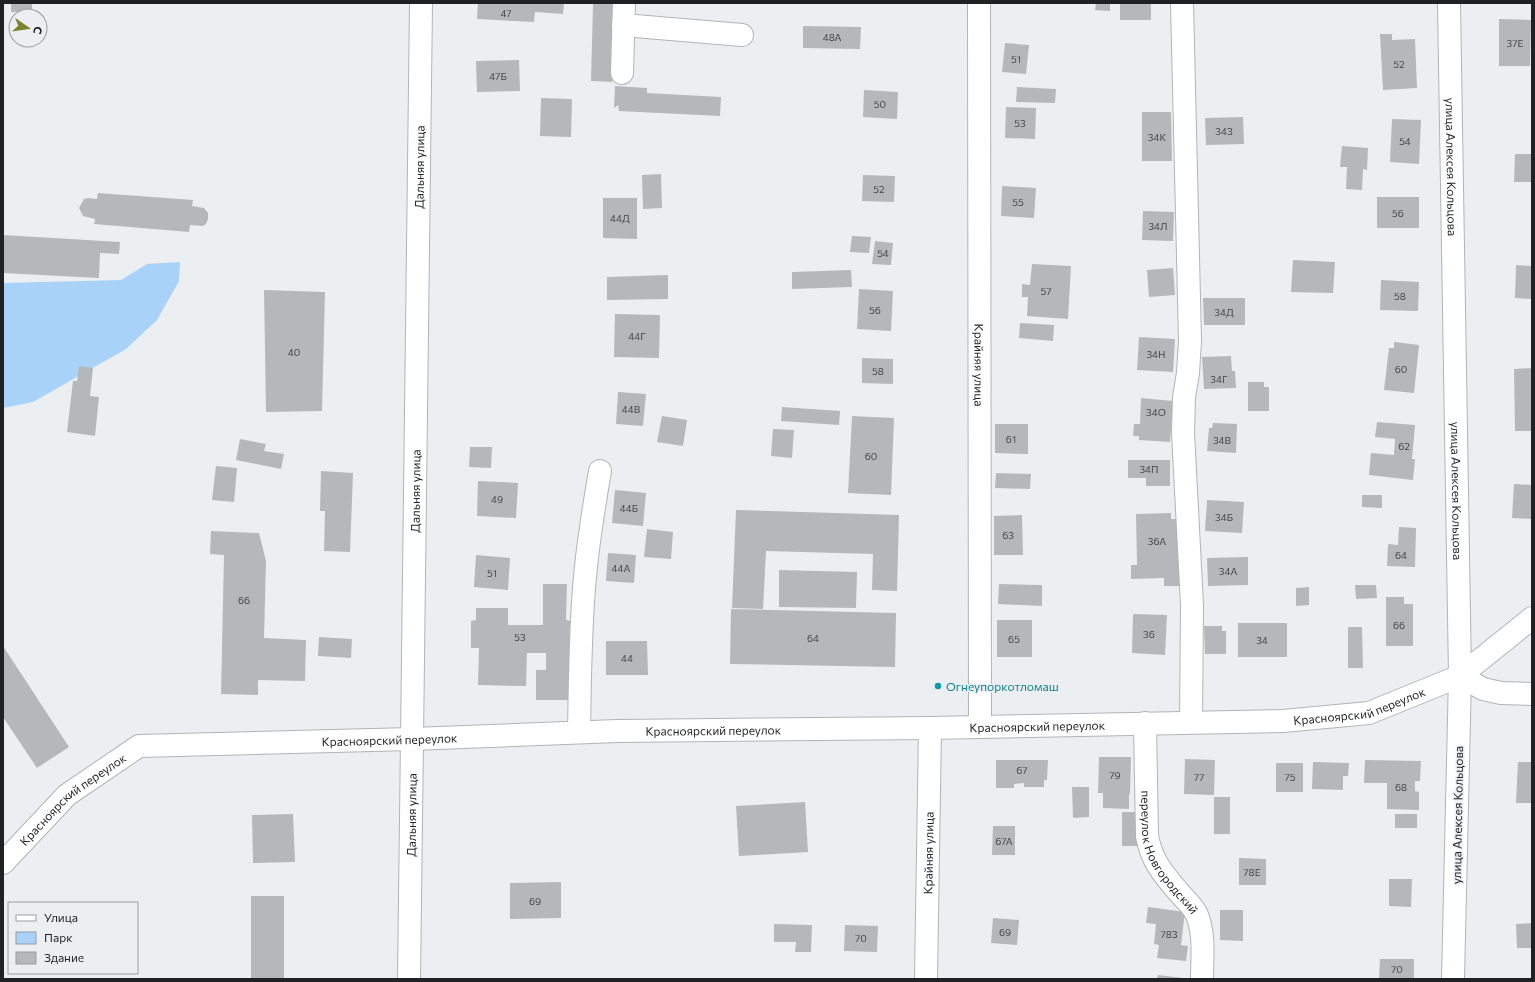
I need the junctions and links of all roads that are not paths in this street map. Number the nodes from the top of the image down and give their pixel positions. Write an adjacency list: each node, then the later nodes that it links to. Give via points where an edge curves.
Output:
1 (421, 3): 18 (main road, Дальняя улица)
2 (624, 3): 6 (main road)
3 (979, 3): 15 (main road, Крайняя улица)
4 (1182, 3): 13 (main road, via 1190,341 1183,433 1192,605)
5 (1450, 3): 11 (main road, улица Алексея Кольцова)
6 (623, 25): 7 (main road); 8 (main road)
7 (742, 35)
8 (622, 72)
9 (600, 471): 17 (main road, via 585,578)
10 (1532, 618): 11 (main road, Красноярский переулок)
11 (1460, 676): 12 (main road, via 1483,689 1501,694); 13 (main road, Красноярский переулок, via 1369,713 1283,721); 23 (main road, улица Алексея Кольцова)
12 (1532, 694)
13 (1191, 722): 14 (main road, Красноярский переулок)
14 (1145, 723): 15 (main road, Красноярский переулок); 22 (main road, переулок Новгородский, via 1149,850 1160,871 1197,914 1202,936)
15 (980, 727): 16 (main road, Красноярский переулок)
16 (930, 728): 17 (main road, Красноярский переулок); 21 (main road, Крайняя улица)
17 (579, 732): 18 (main road, Красноярский переулок)
18 (412, 739): 19 (main road, Красноярский переулок, via 139,746 67,795); 20 (main road, Дальняя улица)
19 (3, 862)
20 (409, 979)
21 (926, 979)
22 (1202, 979)
23 (1453, 979)

